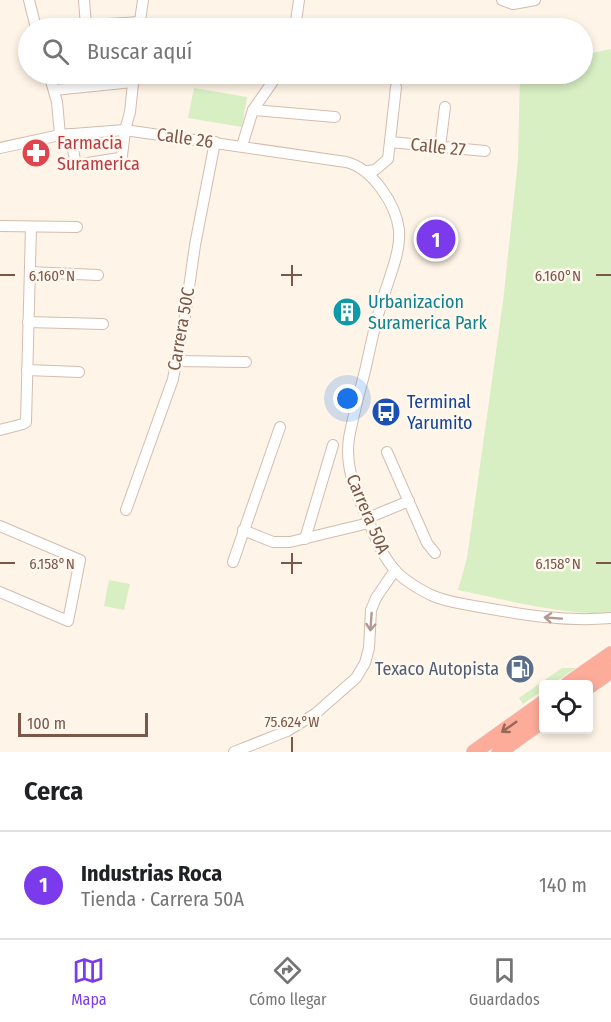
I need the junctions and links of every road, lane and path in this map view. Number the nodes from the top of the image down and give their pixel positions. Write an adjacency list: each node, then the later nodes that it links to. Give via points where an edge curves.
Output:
1 (29, 0): 7 (street)
2 (84, 0): 8 (street)
3 (143, 0): 9 (street)
4 (299, 0): 10 (street)
5 (502, 0): 6 (street, via 513,4)
6 (535, 0)
7 (34, 18)
8 (85, 18)
9 (141, 18)
10 (296, 18)
11 (52, 84): 16 (street)
12 (94, 84): 16 (street)
13 (132, 84): 20 (street)
14 (271, 84): 18 (street)
15 (396, 87): 23 (street)
16 (54, 90): 21 (street)
17 (445, 107): 25 (street)
18 (253, 110): 19 (street); 24 (street)
19 (335, 117)
20 (125, 130): 21 (street, Calle 26); 21 (street, via 122,156 82,165 74,162); 22 (street, Calle 26)
21 (65, 134): 26 (street, Calle 26)
22 (215, 142): 24 (street, Calle 26); 36 (street, Carrera 50C)
23 (390, 142): 25 (street, Calle 27); 28 (street, via 388,159)
24 (242, 146): 28 (street, Calle 26, via 357,164)
25 (440, 147): 27 (street, Calle 27)
26 (0, 148)
27 (486, 152)
28 (367, 171): 46 (street, Carrera 50A, via 395,213 399,230 347,454)
29 (0, 226): 30 (street)
30 (31, 226): 31 (street); 32 (street)
31 (77, 227)
32 (30, 272): 33 (street); 34 (street)
33 (98, 275)
34 (28, 322): 35 (street); 38 (street)
35 (102, 324)
36 (176, 361): 37 (street); 45 (street, Carrera 50C)
37 (246, 362)
38 (27, 370): 39 (street); 41 (street, via 26,422)
39 (79, 372)
40 (280, 427): 48 (street)
41 (0, 430)
42 (333, 445): 49 (street)
43 (387, 453): 44 (street)
44 (409, 501): 46 (street); 50 (street)
45 (126, 510)
46 (368, 520): 49 (street); 52 (street, Carrera 50A)
47 (0, 526): 53 (street, via 80,560 68,621)
48 (243, 531): 49 (street, via 273,542); 51 (street)
49 (305, 539)
50 (435, 553)
51 (233, 562)
52 (395, 570): 54 (street, Carrera 50A, one-way to 52, via 554,619 450,601 432,596); 60 (street, Carrera 50A, one-way to 60, via 371,610 369,648 356,678 315,714 287,731)
53 (0, 592)
54 (611, 618)
55 (608, 662): 56 (highway); 57 (highway)
56 (575, 680)
57 (592, 680)
58 (539, 705): 61 (highway, one-way to 61)
59 (539, 723): 62 (highway)
60 (234, 752)
61 (474, 752)
62 (499, 752)

